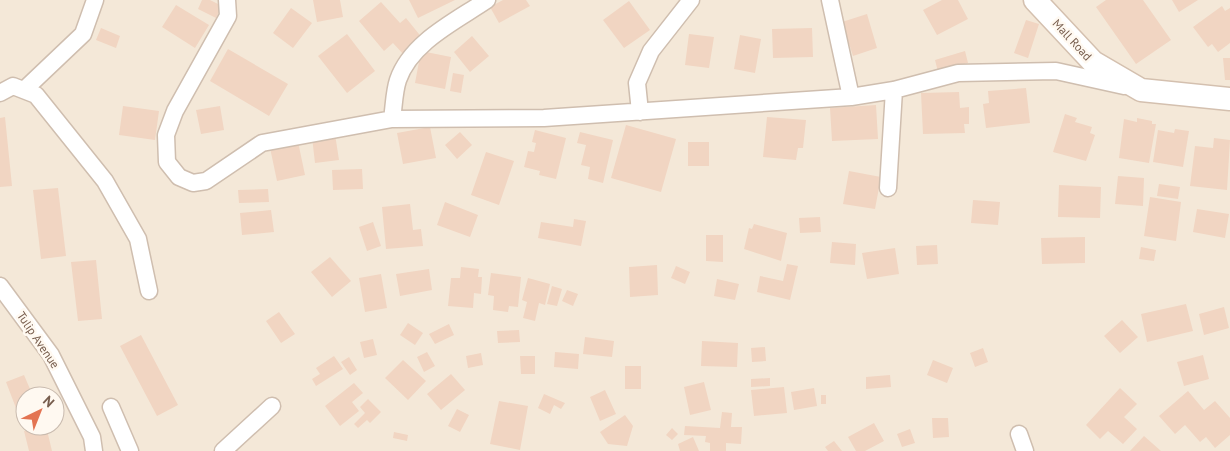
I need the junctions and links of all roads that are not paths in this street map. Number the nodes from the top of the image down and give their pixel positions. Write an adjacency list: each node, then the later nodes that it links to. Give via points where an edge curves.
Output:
1 (95, 0): 7 (street, via 83,34)
2 (227, 0): 14 (street, via 228,16 175,111 166,135 167,162 179,177 193,183 206,181 262,143)
3 (487, 0): 14 (street, via 422,45 408,61 398,80)
4 (691, 0): 13 (street, via 651,51 637,83)
5 (830, 0): 11 (street)
6 (1035, 0): 9 (street, Mall Road, via 1093,62)
7 (24, 90): 10 (street, via 13,86); 17 (street, via 36,95 105,181 138,239)
8 (894, 90): 9 (street, via 958,73 1046,71); 11 (street); 15 (street)
9 (1141, 90): 12 (street)
10 (0, 93)
11 (851, 97): 13 (street)
12 (1230, 99)
13 (640, 112): 14 (street, via 544,118)
14 (392, 119)
15 (888, 188)
16 (0, 286): 21 (street, Tulip Avenue, via 51,355 92,437)
17 (149, 291)
18 (272, 406): 23 (street)
19 (110, 408): 22 (street)
20 (1018, 434): 24 (street)
21 (94, 451)
22 (130, 451)
23 (223, 451)
24 (1026, 451)

